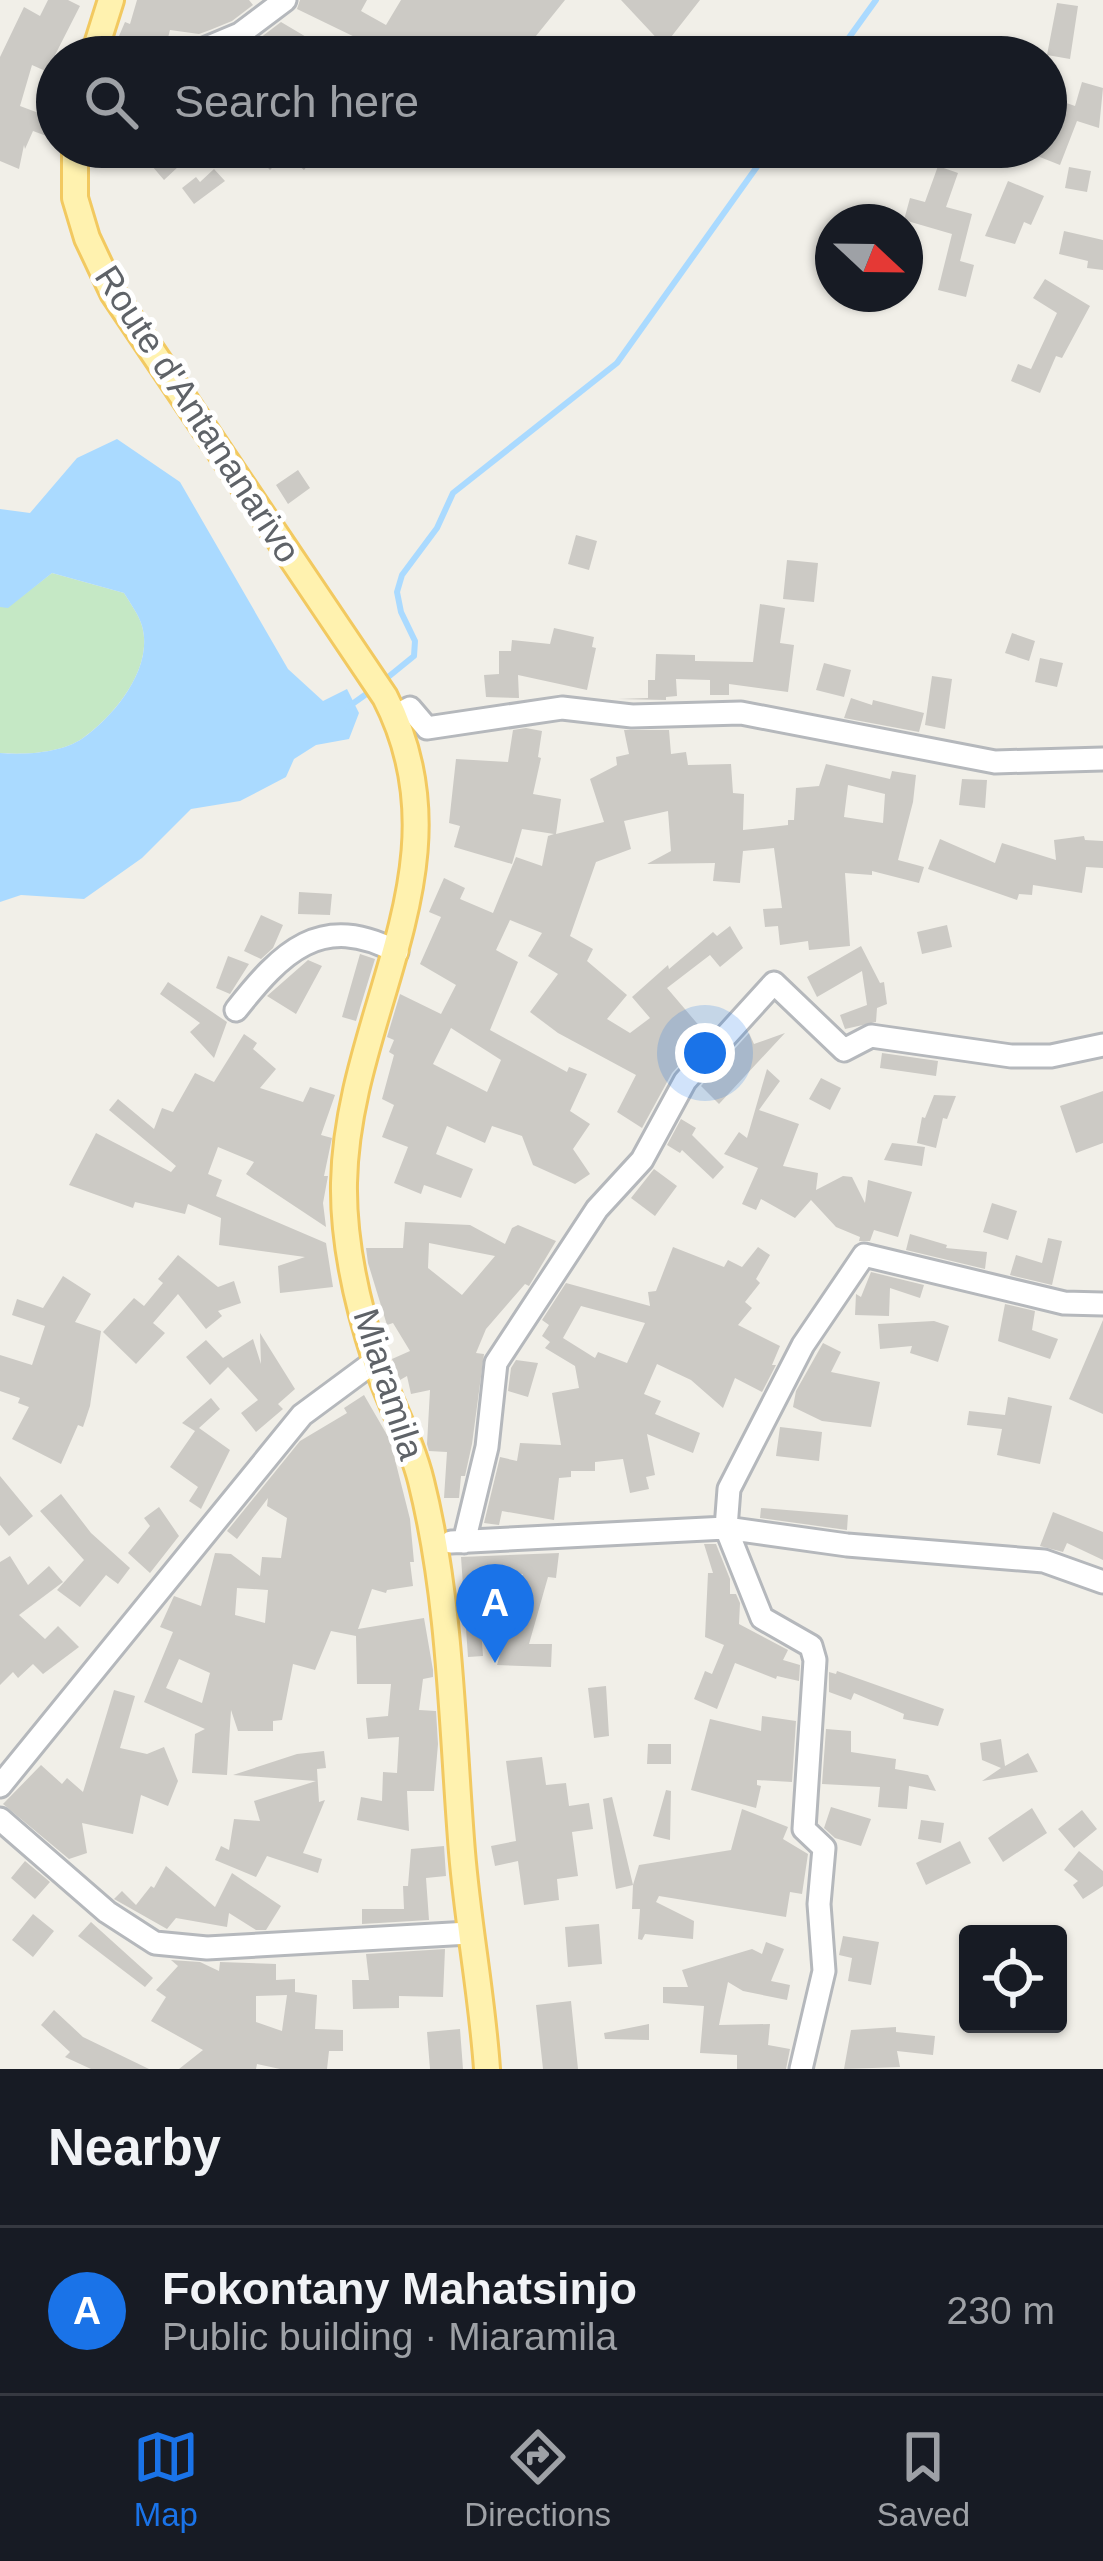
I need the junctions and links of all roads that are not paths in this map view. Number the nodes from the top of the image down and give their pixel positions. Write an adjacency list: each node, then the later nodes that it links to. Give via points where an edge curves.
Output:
1 (111, 0): 3 (main road)
2 (285, 0): 4 (street)
3 (100, 36)
4 (235, 36)
5 (75, 168): 6 (main road, Route d'Antananarivo, via 87,238 113,293)
6 (393, 713): 7 (street, via 410,708 427,728 562,708 632,716 741,713 995,762); 8 (main road, Miaramila, via 410,754 417,830)
7 (1103, 759)
8 (397, 952): 9 (street, via 356,937 295,946); 12 (main road, Miaramila, via 346,1138 348,1242)
9 (236, 1010)
10 (1103, 1045): 14 (street, via 1011,1056 871,1036 844,1050 774,983 685,1081 642,1160 597,1209 496,1363)
11 (1103, 1304): 13 (street, via 1064,1303 864,1255 802,1345 729,1489)
12 (375, 1361): 15 (main road, Miaramila, via 420,1478); 17 (street, via 302,1415)
13 (726, 1528): 14 (street); 16 (street, via 1044,1561); 21 (street, via 762,1618 811,1646 815,1660 804,1829 824,1848 824,1971)
14 (464, 1542): 15 (street)
15 (433, 1543): 19 (main road, Miaramila)
16 (1103, 1582)
17 (0, 1786)
18 (0, 1819): 19 (street, via 154,1943 207,1948)
19 (469, 1933): 20 (main road, Miaramila)
20 (487, 2069)
21 (801, 2069)

